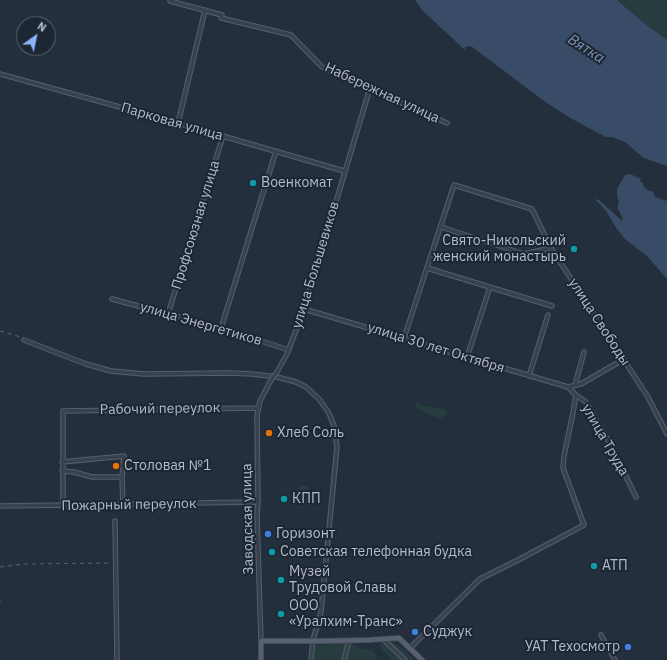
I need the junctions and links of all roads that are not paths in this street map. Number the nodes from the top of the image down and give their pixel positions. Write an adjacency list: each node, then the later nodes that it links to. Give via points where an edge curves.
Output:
1 (170, 0): 2 (street, Набережная улица)
2 (205, 10): 4 (street, Набережная улица, via 222,15 221,18 292,35 321,66); 5 (street)
3 (0, 74): 5 (street, Парковая улица)
4 (370, 88): 6 (street, Набережная улица); 9 (street, улица Большевиков)
5 (178, 123): 7 (street, Парковая улица)
6 (447, 123)
7 (223, 136): 8 (street, Парковая улица); 17 (street, Профсоюзная улица)
8 (276, 151): 9 (street, Парковая улица); 19 (street)
9 (344, 170): 16 (street, улица Большевиков)
10 (441, 227): 11 (street, via 524,254); 11 (street, улица Свободы, via 454,185 532,209); 12 (street)
11 (551, 248): 25 (street, улица Свободы)
12 (427, 268): 13 (street); 20 (street)
13 (490, 287): 15 (street); 24 (street)
14 (112, 299): 17 (street, улица Энергетиков)
15 (552, 306)
16 (304, 309): 20 (street, улица 30 лет Октября); 22 (street, улица Большевиков)
17 (168, 314): 19 (street, улица Энергетиков)
18 (548, 314): 26 (street)
19 (221, 328): 22 (street, улица Энергетиков)
20 (404, 338): 24 (street, улица 30 лет Октября)
21 (24, 340): 49 (street, via 111,371 144,374 237,372 288,379 306,387 322,402 334,426 337,447 324,591)
22 (289, 350): 27 (street, улица Большевиков, bridge)
23 (584, 352): 28 (street)
24 (467, 357): 26 (street, улица 30 лет Октября)
25 (624, 359): 28 (street); 32 (street, улица Свободы)
26 (530, 376): 29 (street, улица 30 лет Октября)
27 (271, 380): 31 (street, Заводская улица)
28 (575, 385): 29 (street)
29 (568, 387): 30 (street, улица Труда)
30 (576, 395): 36 (street, улица Труда, via 586,402); 46 (street, via 563,468 584,525 480,578)
31 (258, 408): 33 (street, Рабочий переулок, via 63,411); 37 (street, Заводская улица)
32 (667, 434)
33 (62, 462): 34 (street); 35 (street, via 124,456)
34 (62, 471): 35 (street, via 92,477); 40 (street)
35 (122, 478): 38 (street)
36 (636, 497)
37 (258, 502): 38 (street, Пожарный переулок); 44 (street, Заводская улица)
38 (123, 505): 40 (street, Пожарный переулок)
39 (0, 506): 40 (street, Пожарный переулок)
40 (63, 506)
41 (115, 522): 47 (street)
42 (601, 635): 53 (street)
43 (383, 639): 45 (main road); 46 (main road, via 399,638); 51 (street)
44 (261, 641): 45 (main road, bridge); 48 (main road, Заводская улица)
45 (349, 641): 50 (street)
46 (410, 648): 52 (main road)
47 (117, 660)
48 (261, 660)
49 (310, 660)
50 (344, 660)
51 (405, 660)
52 (422, 660)
53 (615, 660)

